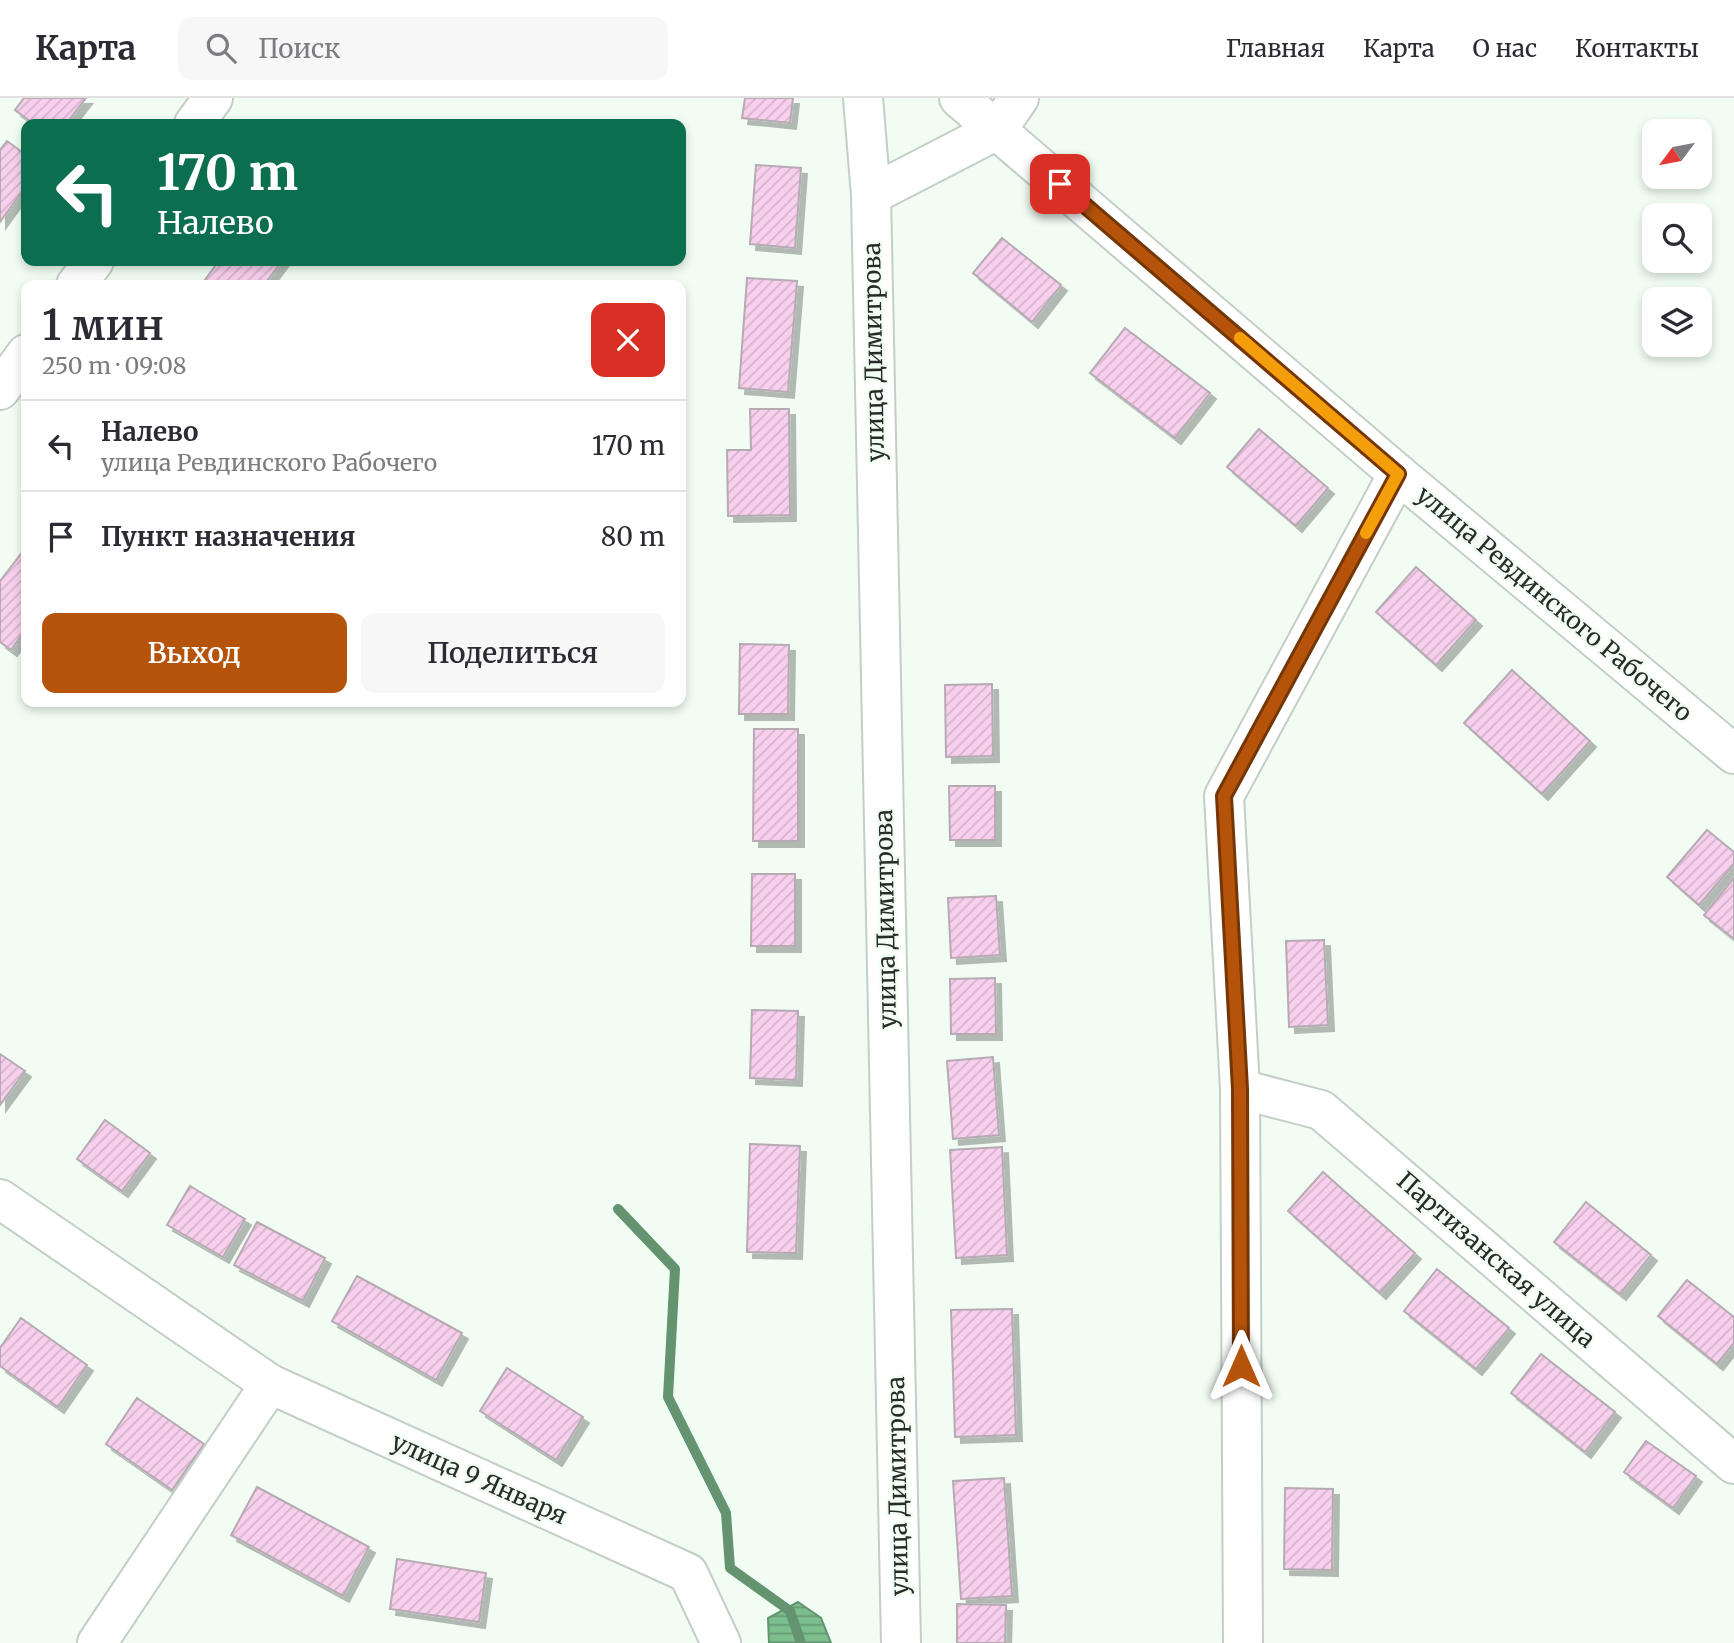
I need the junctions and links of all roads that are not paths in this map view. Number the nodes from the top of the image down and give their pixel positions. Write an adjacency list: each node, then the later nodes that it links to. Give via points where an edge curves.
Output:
1 (213, 98): 5 (street)
2 (863, 98): 7 (street, улица Димитрова)
3 (959, 98): 6 (street, улица Ревдинского Рабочего)
4 (1019, 98): 6 (street)
5 (198, 119)
6 (997, 130): 7 (street); 10 (street, улица Ревдинского Рабочего)
7 (871, 195): 18 (street, улица Димитрова)
8 (21, 361): 9 (street)
9 (0, 390)
10 (1398, 474): 11 (street, улица Ревдинского Рабочего); 12 (street, via 1224,796)
11 (1734, 754)
12 (1240, 1089): 15 (street, Партизанская улица, via 1321,1110); 19 (street)
13 (0, 1199): 14 (street, улица 9 Января)
14 (270, 1384): 16 (street); 17 (street, улица 9 Января, via 688,1573)
15 (1734, 1464)
16 (97, 1643)
17 (721, 1643)
18 (901, 1643)
19 (1243, 1643)

